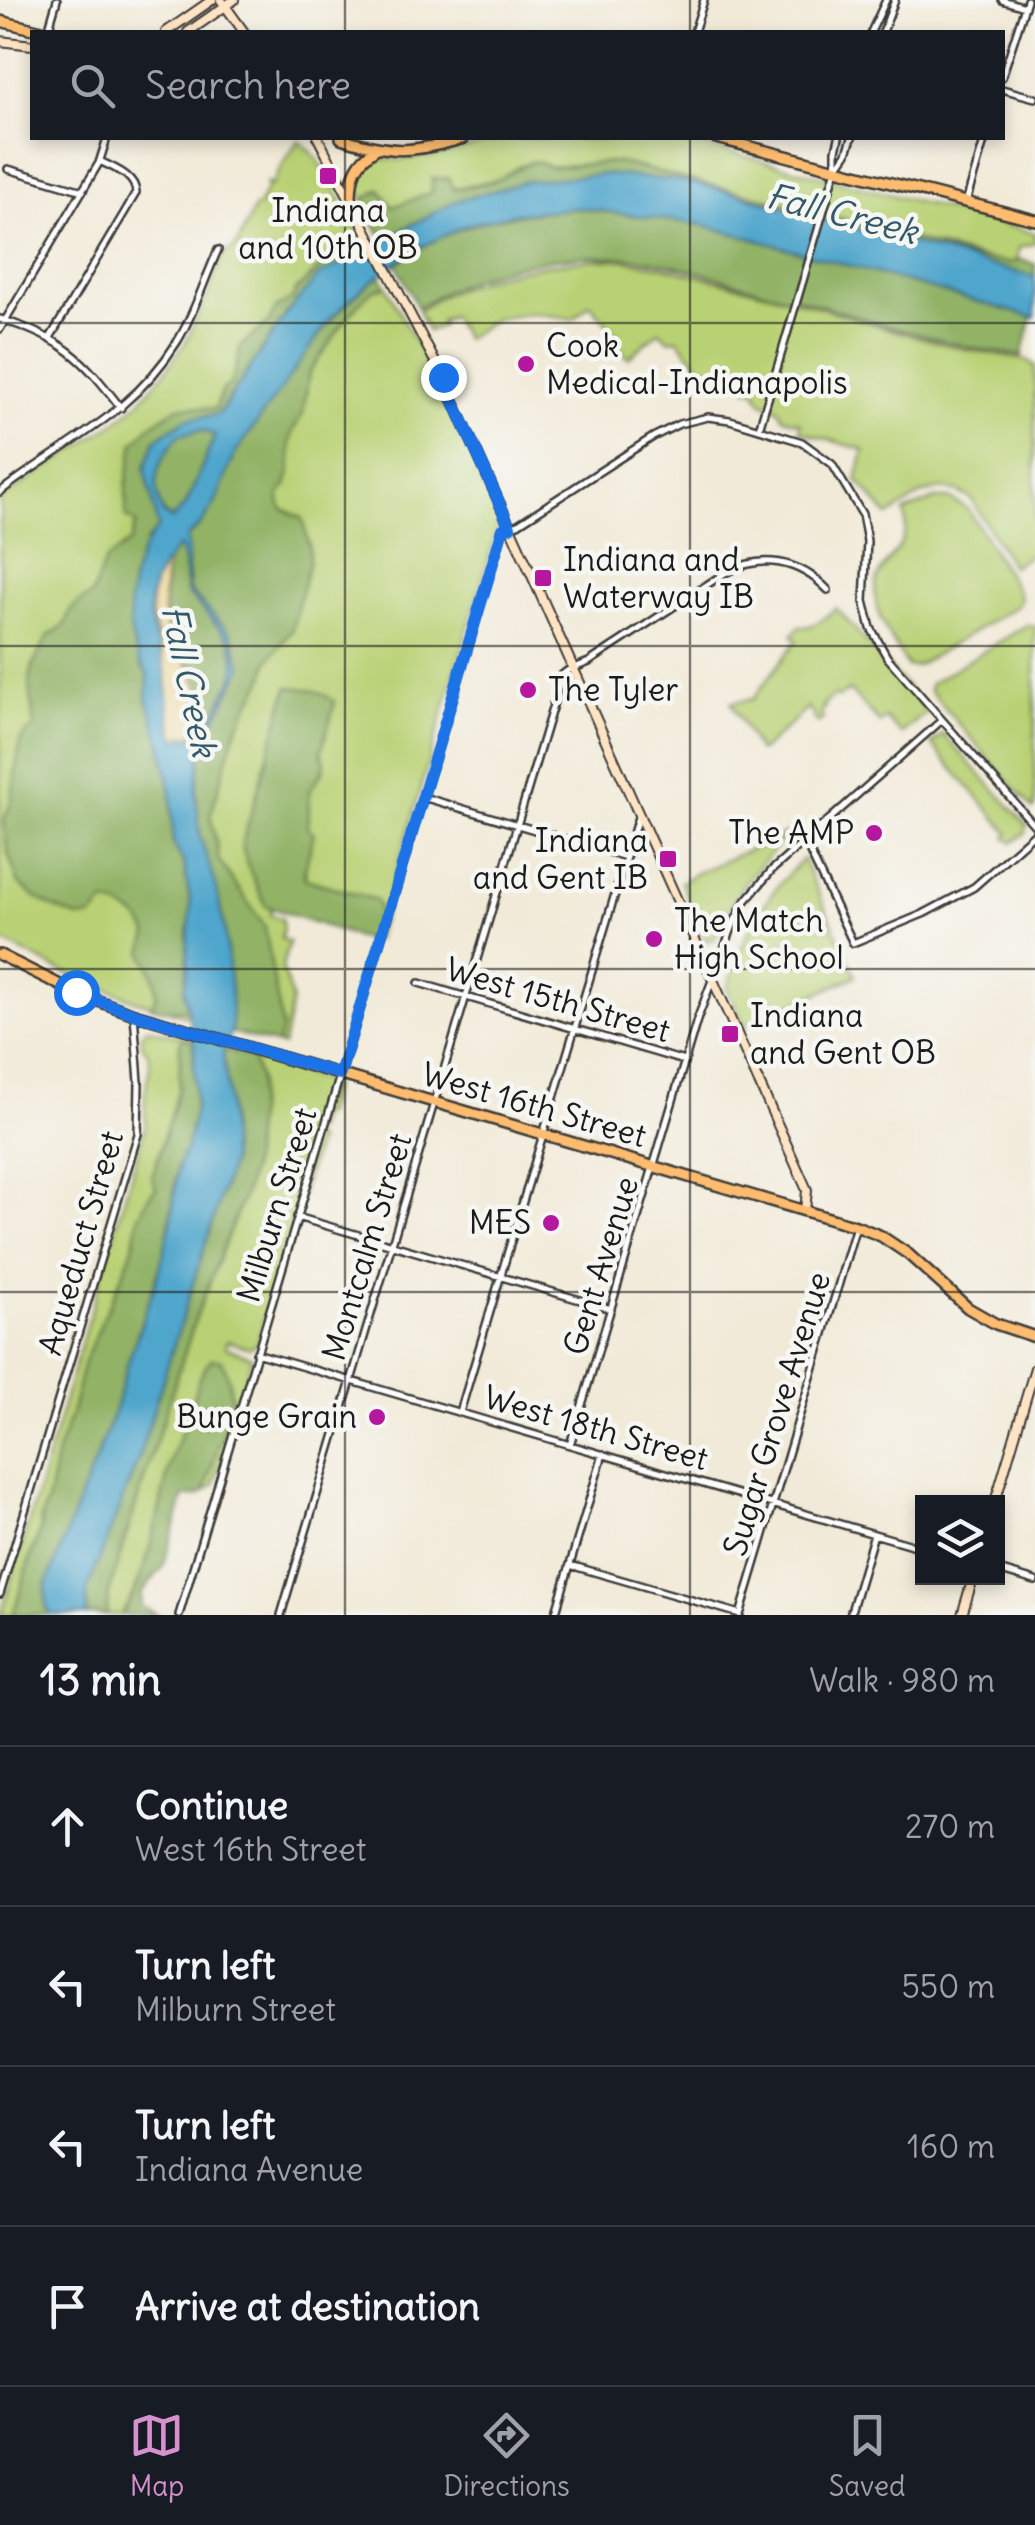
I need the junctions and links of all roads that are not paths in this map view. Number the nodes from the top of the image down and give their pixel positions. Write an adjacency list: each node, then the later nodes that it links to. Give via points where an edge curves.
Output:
1 (57, 0): 12 (street)
2 (212, 0): 13 (main road)
3 (234, 0): 8 (main road)
4 (704, 0): 16 (street)
5 (886, 0): 17 (street)
6 (895, 0): 18 (street)
7 (1002, 0): 9 (street)
8 (223, 3): 14 (main road); 15 (main road)
9 (1026, 4): 21 (street)
10 (0, 21): 11 (main road)
11 (38, 30)
12 (48, 30)
13 (169, 30)
14 (190, 30)
15 (243, 30)
16 (695, 30)
17 (872, 30)
18 (884, 30)
19 (0, 41): 20 (main road)
20 (30, 44)
21 (1005, 68)
22 (1005, 89): 23 (street)
23 (1035, 98)
24 (106, 140): 33 (street)
25 (319, 140): 37 (main road)
26 (348, 140): 32 (main road)
27 (457, 140): 32 (main road, via 420,150)
28 (724, 140): 35 (main road)
29 (838, 140): 35 (street)
30 (851, 140): 35 (street)
31 (984, 140): 38 (street)
32 (377, 148): 37 (main road, via 355,168)
33 (100, 161): 36 (street); 43 (street, via 131,178 135,195)
34 (8, 168): 36 (street)
35 (836, 169): 38 (main road); 45 (street)
36 (82, 191): 41 (street)
37 (350, 199): 47 (main road, via 443,377)
38 (966, 202): 39 (main road)
39 (1035, 220)
40 (218, 250): 44 (street, via 180,338)
41 (2, 320): 42 (street); 43 (street)
42 (0, 329)
43 (50, 338): 44 (street, via 83,361)
44 (121, 408): 46 (street)
45 (759, 429): 47 (street, via 708,418 679,424); 50 (street, via 802,442 832,464 846,486 867,541 864,601 871,628)
46 (0, 492)
47 (510, 527): 49 (main road); 51 (street, Milburn Street, via 503,529)
48 (828, 590): 49 (street, via 792,565 745,564)
49 (573, 668): 52 (main road); 53 (street, Montcalm Street, via 562,676)
50 (942, 720): 54 (street); 55 (street, Gent Avenue)
51 (423, 797): 53 (street); 64 (street, Milburn Street)
52 (639, 814): 56 (street); 58 (main road)
53 (518, 824): 56 (street); 60 (street, Montcalm Street)
54 (1035, 830): 55 (street, via 974,888 853,943)
55 (804, 840): 58 (street, Gent Avenue, via 744,903)
56 (626, 856): 62 (street)
57 (0, 955): 61 (main road, West 16th Street)
58 (712, 979): 63 (street, Gent Avenue); 68 (main road, via 806,1190)
59 (419, 983): 60 (street, West 15th Street)
60 (466, 997): 62 (street, West 15th Street); 65 (street, Montcalm Street)
61 (134, 1014): 64 (main road, West 16th Street); 89 (street, Aqueduct Street, via 138,1134)
62 (574, 1029): 63 (street, West 15th Street); 66 (street)
63 (684, 1061): 67 (street, Gent Avenue)
64 (340, 1074): 65 (main road, West 16th Street); 69 (street, Milburn Street)
65 (434, 1102): 66 (main road, West 16th Street); 71 (street, Montcalm Street)
66 (544, 1134): 67 (main road, West 16th Street); 72 (street)
67 (654, 1166): 68 (main road, West 16th Street); 73 (street, Gent Avenue)
68 (804, 1210): 70 (main road, West 16th Street)
69 (297, 1217): 71 (street); 75 (street, Milburn Street)
70 (856, 1226): 74 (main road, West 16th Street, via 903,1250 968,1308); 82 (street, Sugar Grove Avenue)
71 (392, 1244): 72 (street); 77 (street, Montcalm Street)
72 (501, 1276): 73 (street); 78 (street)
73 (611, 1309): 79 (street, Gent Avenue)
74 (1035, 1337)
75 (256, 1352): 77 (street, West 18th Street); 90 (street, Milburn Street)
76 (1035, 1368): 81 (main road)
77 (351, 1380): 78 (street, West 18th Street); 91 (street, Montcalm Street)
78 (460, 1412): 79 (street, West 18th Street)
79 (570, 1445): 80 (street, West 18th Street)
80 (603, 1454): 82 (street, West 18th Street); 85 (street)
81 (997, 1495)
82 (773, 1504): 83 (street, West 18th Street); 93 (street, Sugar Grove Avenue)
83 (874, 1534): 84 (street, West 18th Street); 94 (street)
84 (915, 1546)
85 (570, 1565): 92 (street); 93 (street)
86 (1005, 1572): 87 (street)
87 (1035, 1581)
88 (971, 1585): 95 (main road)
89 (0, 1594)
90 (179, 1614)
91 (281, 1615)
92 (555, 1615)
93 (740, 1615)
94 (850, 1615)
95 (962, 1615)

